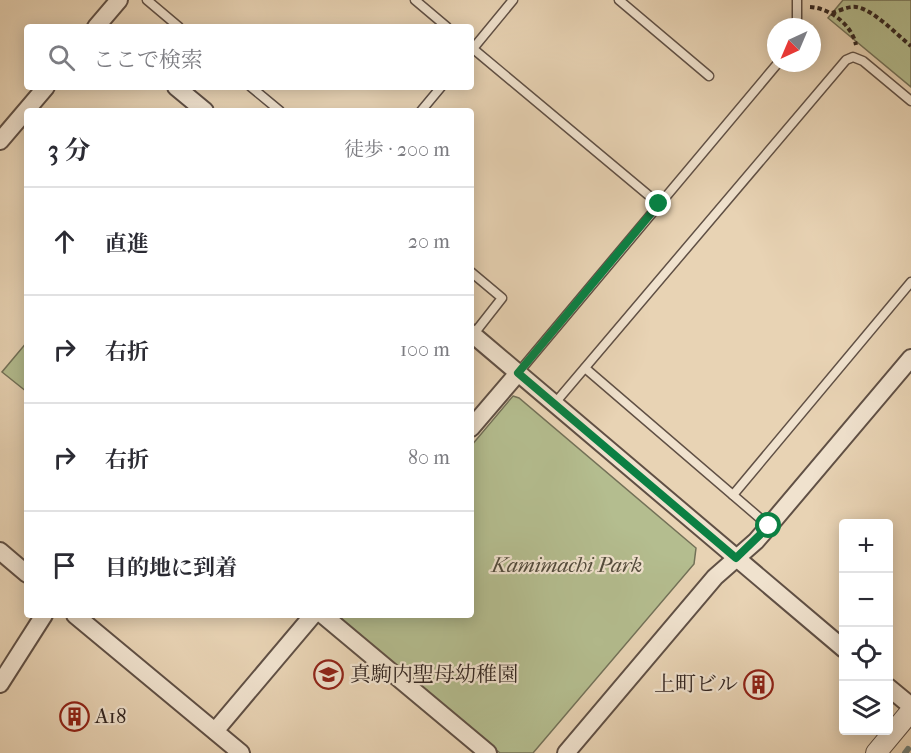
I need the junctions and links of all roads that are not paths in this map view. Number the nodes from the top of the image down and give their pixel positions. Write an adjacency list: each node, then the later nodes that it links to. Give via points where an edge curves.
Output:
1 (119, 0): 8 (street)
2 (147, 0): 9 (lane)
3 (415, 0): 10 (lane)
4 (513, 0): 11 (lane)
5 (620, 0): 14 (lane)
6 (797, 3): 7 (lane)
7 (798, 18)
8 (101, 24)
9 (175, 24)
10 (443, 24)
11 (474, 47)
12 (474, 51): 26 (lane)
13 (770, 72): 26 (lane)
14 (709, 76)
15 (43, 90): 20 (street)
16 (180, 90): 21 (street)
17 (255, 90): 22 (lane)
18 (438, 90): 23 (lane)
19 (911, 101): 32 (lane, via 864,61 853,57 846,60)
20 (28, 108)
21 (201, 108)
22 (276, 108)
23 (424, 108)
24 (24, 113): 25 (street)
25 (0, 141)
26 (659, 204): 33 (lane)
27 (474, 275): 29 (lane, via 502,298)
28 (911, 282): 36 (lane)
29 (474, 332)
30 (474, 336): 33 (street)
31 (911, 358): 37 (street)
32 (585, 368): 34 (lane); 36 (lane)
33 (518, 373): 34 (street); 35 (street)
34 (555, 403): 39 (street)
35 (474, 424)
36 (733, 495): 37 (lane)
37 (769, 526): 39 (street)
38 (0, 551): 40 (street)
39 (736, 558): 45 (street); 53 (street, via 711,582)
40 (24, 571)
41 (42, 618): 46 (street)
42 (79, 618): 50 (street)
43 (310, 618): 50 (street)
44 (327, 618): 52 (street)
45 (839, 646)
46 (0, 684)
47 (893, 691): 48 (street)
48 (911, 706)
49 (911, 711): 54 (street)
50 (215, 731): 51 (street)
51 (241, 753)
52 (488, 753)
53 (566, 753)
54 (876, 753)

